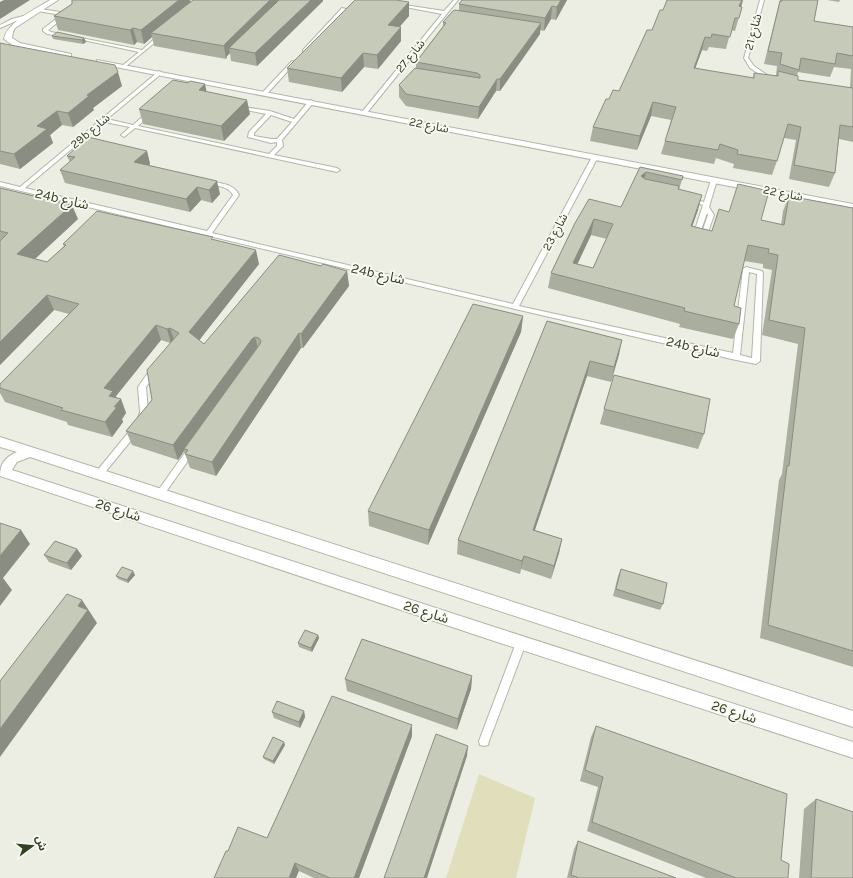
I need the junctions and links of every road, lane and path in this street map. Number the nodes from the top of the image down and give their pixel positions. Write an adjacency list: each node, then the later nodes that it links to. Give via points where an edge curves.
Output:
1 (55, 0): 5 (street)
2 (456, 0): 10 (lane, شارع 27)
3 (762, 0): 24 (lane, شارع 21, via 746,58 754,70)
4 (391, 4): 10 (lane)
5 (40, 10): 8 (lane); 9 (street)
6 (70, 10): 8 (lane)
7 (344, 10): 16 (lane)
8 (65, 14): 14 (lane, via 47,27 46,31)
9 (31, 15): 11 (lane); 13 (street, via 11,30 8,39 18,45)
10 (446, 16): 22 (lane, شارع 27)
11 (0, 27)
12 (165, 32): 14 (lane)
13 (38, 50): 15 (lane); 17 (street)
14 (141, 51): 20 (lane)
15 (24, 54)
16 (301, 54)
17 (78, 58)
18 (296, 60): 25 (lane)
19 (93, 61): 20 (street, شارع 22)
20 (124, 67): 21 (street, شارع 22)
21 (159, 73): 25 (street, شارع 22); 31 (lane, 29b شارع)
22 (396, 73): 23 (lane); 30 (lane, شارع 27)
23 (403, 75)
24 (774, 80)
25 (264, 94): 26 (street, شارع 22)
26 (311, 102): 30 (street, شارع 22); 32 (lane)
27 (230, 105): 29 (lane)
28 (156, 108): 33 (lane)
29 (270, 113): 32 (lane); 35 (lane, via 250,136 271,141)
30 (364, 113): 37 (street, شارع 22)
31 (104, 120): 33 (lane); 42 (lane, 29b شارع)
32 (295, 121): 35 (lane)
33 (134, 126): 34 (lane); 36 (lane)
34 (124, 135)
35 (279, 140): 36 (lane, via 280,146)
36 (271, 155): 38 (lane)
37 (595, 157): 39 (street, شارع 22); 49 (lane, شارع 23)
38 (337, 170)
39 (714, 180): 44 (lane); 45 (street, شارع 22)
40 (201, 181): 47 (lane, via 231,188 236,195)
41 (0, 184): 42 (lane, 24b شارع)
42 (21, 190): 47 (lane, 24b شارع)
43 (685, 200): 44 (lane)
44 (706, 205): 46 (lane); 48 (lane, via 711,215)
45 (853, 207)
46 (697, 233)
47 (208, 234): 49 (lane, 24b شارع)
48 (704, 235)
49 (515, 307): 50 (lane, 24b شارع)
50 (736, 357): 50 (lane, 24b شارع, via 746,269 760,273 756,361)
51 (160, 363): 56 (lane, via 142,387 142,420)
52 (0, 442): 54 (street, شارع 26)
53 (196, 443): 57 (lane)
54 (29, 452): 55 (street, via 13,459); 56 (street, شارع 26)
55 (1, 472): 58 (street, شارع 26)
56 (99, 474): 57 (street, شارع 26)
57 (160, 494): 59 (street, شارع 26)
58 (521, 643): 60 (lane); 61 (street, شارع 26)
59 (853, 719)
60 (484, 741)
61 (853, 750)

